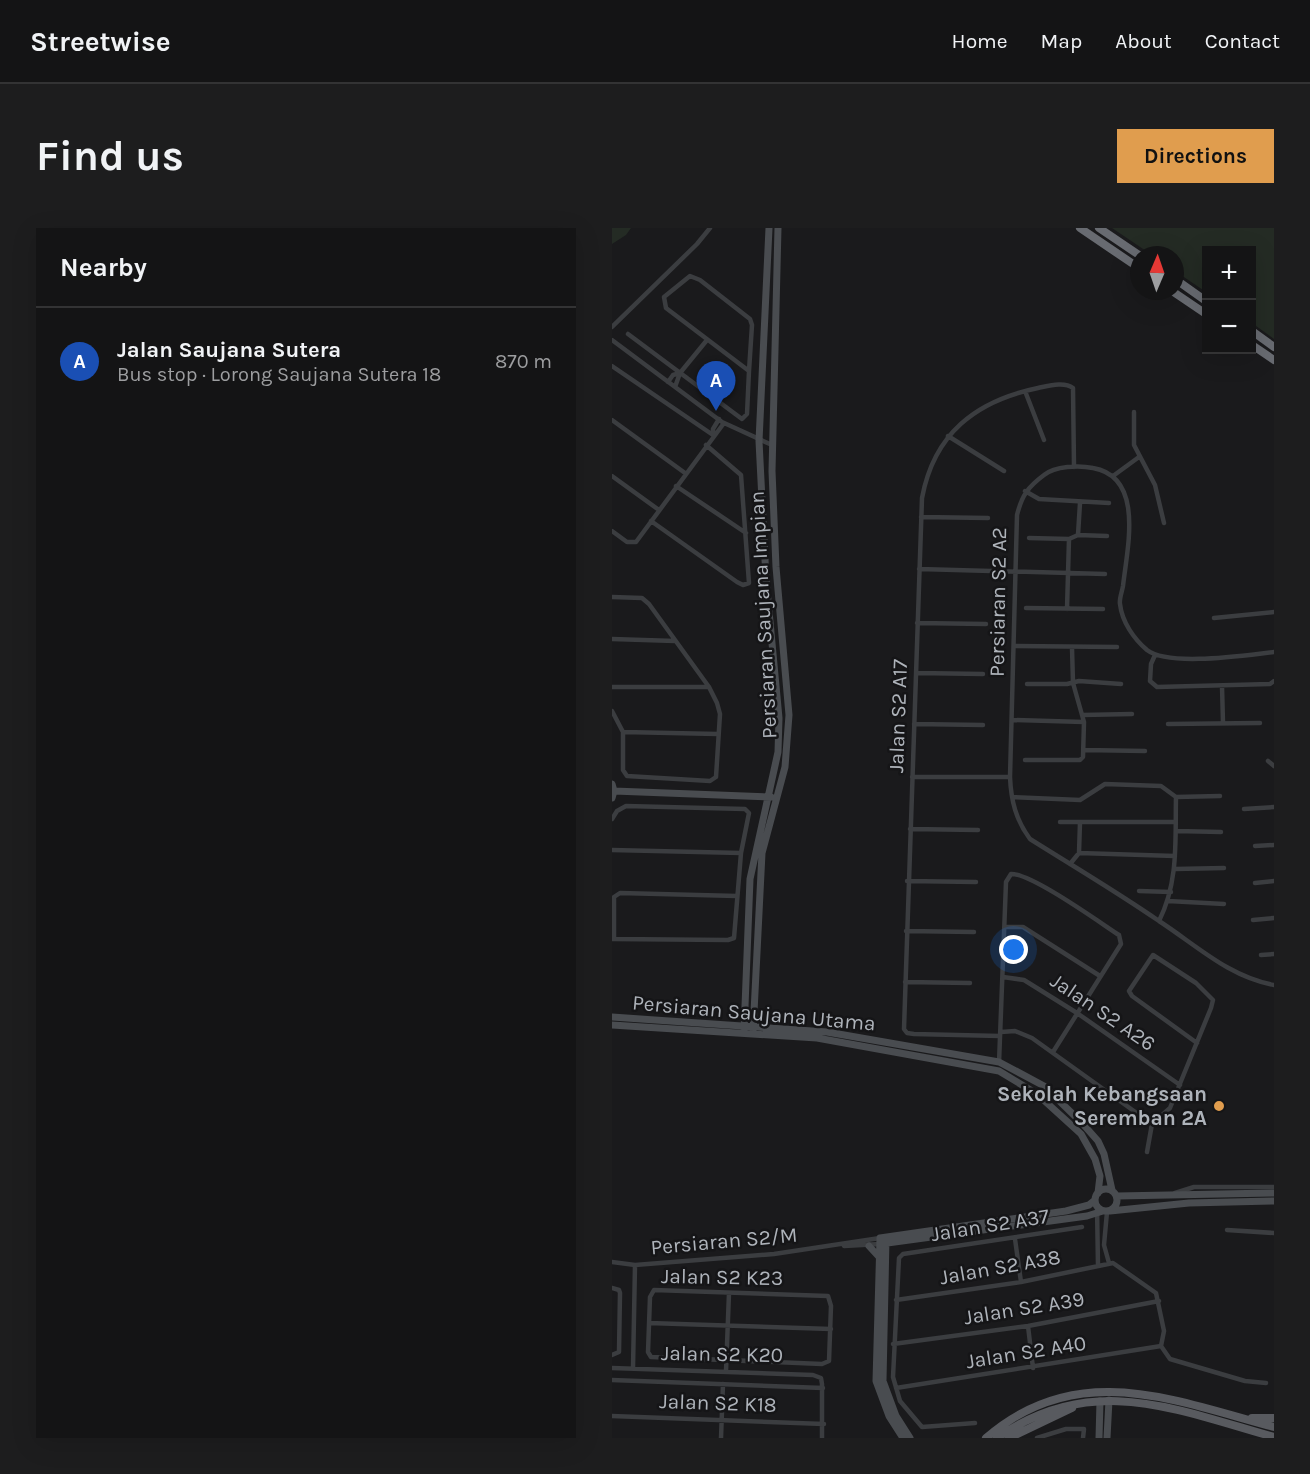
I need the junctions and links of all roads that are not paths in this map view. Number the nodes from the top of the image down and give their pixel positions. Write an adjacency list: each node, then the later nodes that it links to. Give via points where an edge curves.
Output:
1 (710, 228): 12 (street)
2 (769, 228): 32 (street, Persiaran Saujana Impian)
3 (778, 228): 34 (street, Persiaran Saujana Impian)
4 (1080, 228): 7 (highway)
5 (1099, 228): 6 (highway)
6 (1130, 249)
7 (1130, 262)
8 (1184, 285): 10 (highway)
9 (1184, 299): 11 (highway)
10 (1205, 300)
11 (1202, 311)
12 (612, 327)
13 (628, 334): 22 (street)
14 (1256, 334): 17 (highway)
15 (612, 340): 23 (street)
16 (707, 340): 21 (street); 21 (street, via 664,304 664,297 690,276 750,319); 22 (street)
17 (1274, 347)
18 (1256, 348): 19 (highway)
19 (1274, 360)
20 (612, 366): 29 (street)
21 (749, 371): 22 (street, via 747,414 742,419)
22 (680, 373): 23 (street); 24 (street)
23 (668, 382): 24 (street)
24 (675, 387): 28 (street)
25 (1025, 391): 30 (street, Jalan S2 A17, via 977,410); 31 (street); 36 (street, Jalan S2 A17, via 1057,385 1073,388)
26 (1134, 412): 35 (street, via 1133,439)
27 (612, 420): 38 (street)
28 (721, 421): 29 (street); 32 (street)
29 (713, 435): 33 (street)
30 (948, 436): 37 (street); 46 (street, Jalan S2 A17, via 926,476)
31 (1044, 440)
32 (759, 441): 34 (street); 106 (street, Persiaran Saujana Impian, via 779,718)
33 (706, 445): 38 (street); 51 (street, via 741,475)
34 (772, 445): 106 (street, Persiaran Saujana Impian, via 776,567 789,715 785,767)
35 (1139, 457): 40 (street); 49 (street, via 1155,485)
36 (1074, 467): 40 (street, via 1104,470); 42 (street, via 1048,472)
37 (1004, 471)
38 (685, 473): 41 (street)
39 (612, 476): 45 (street)
40 (1113, 476): 74 (street, via 1126,494 1129,529 1119,602 1125,623)
41 (676, 486): 45 (street); 51 (street)
42 (1024, 491): 43 (street, via 1038,499); 57 (street, Persiaran S2 A2, via 1017,515)
43 (1080, 503): 44 (street); 52 (street)
44 (1109, 503)
45 (659, 510): 48 (street)
46 (921, 517): 47 (street); 56 (street, Jalan S2 A17)
47 (988, 518)
48 (651, 521): 50 (street, via 636,542 627,542); 51 (street, via 742,585 749,583)
49 (1164, 523)
50 (612, 531)
51 (746, 533)
52 (1078, 535): 53 (street); 55 (street)
53 (1107, 536)
54 (1029, 538): 55 (street)
55 (1069, 539): 58 (street)
56 (919, 569): 57 (street); 66 (street, Jalan S2 A17)
57 (1016, 572): 58 (street); 70 (street, Persiaran S2 A2)
58 (1069, 574): 59 (street); 62 (street)
59 (1105, 574)
60 (612, 597): 69 (street, via 642,598)
61 (1026, 608): 62 (street)
62 (1067, 609): 63 (street)
63 (1103, 609)
64 (1274, 612): 65 (street)
65 (1214, 618)
66 (917, 622): 67 (street); 75 (street, Jalan S2 A17)
67 (986, 624)
68 (612, 639): 69 (street)
69 (675, 640): 83 (street)
70 (1015, 646): 72 (street); 87 (street, Persiaran S2 A2)
71 (1117, 647): 72 (street)
72 (1072, 648): 78 (street)
73 (1274, 652): 74 (street, via 1201,659)
74 (1155, 655): 81 (street, via 1151,664 1153,686)
75 (917, 673): 76 (street); 91 (street, Jalan S2 A17)
76 (983, 674)
77 (1274, 681): 81 (street)
78 (1073, 683): 79 (street); 80 (street); 86 (street)
79 (1027, 684)
80 (1121, 684)
81 (1222, 686): 89 (street)
82 (612, 687): 83 (street)
83 (709, 687): 95 (street, via 720,714)
84 (612, 711): 94 (street)
85 (1132, 714): 86 (street)
86 (1082, 715): 88 (street)
87 (1012, 720): 88 (street); 102 (street, Persiaran S2 A2)
88 (1084, 722): 96 (street)
89 (1223, 723): 90 (street); 92 (street)
90 (1260, 723)
91 (914, 724): 93 (street); 101 (street, Jalan S2 A17)
92 (1168, 724)
93 (983, 725)
94 (623, 732): 95 (street); 95 (street, via 623,770 627,776 711,781 716,777)
95 (718, 734)
96 (1084, 750): 97 (street); 98 (street, via 1080,760)
97 (1144, 751)
98 (1025, 760)
99 (1268, 761): 100 (street)
100 (1274, 766)
101 (912, 777): 102 (street); 114 (street, Jalan S2 A17)
102 (1010, 777): 107 (street, Persiaran S2 A2)
103 (613, 791): 106 (street)
104 (1176, 796): 105 (street); 107 (street, via 1161,786 1105,784 1080,800); 113 (street)
105 (1220, 796)
106 (772, 797): 153 (street, Persiaran Saujana Impian, via 750,879); 154 (street, Persiaran Saujana Impian, via 762,853)
107 (1012, 797): 124 (street, Persiaran S2 A2, via 1020,825 1030,839)
108 (1274, 807): 109 (street)
109 (1244, 809)
110 (612, 819): 121 (street, via 626,806 745,809 749,813)
111 (1060, 822): 112 (street)
112 (1080, 822): 113 (street); 122 (street)
113 (1175, 822): 116 (street)
114 (910, 829): 115 (street); 127 (street, Jalan S2 A17)
115 (978, 830)
116 (1176, 831): 117 (street); 123 (street)
117 (1221, 832)
118 (1274, 845): 119 (street)
119 (1255, 846)
120 (612, 850): 121 (street)
121 (741, 853): 133 (street)
122 (1079, 853): 123 (street); 124 (street)
123 (1175, 856): 125 (street)
124 (1070, 864): 138 (street, Persiaran S2 A2)
125 (1175, 868): 126 (street); 132 (street)
126 (1224, 868)
127 (907, 881): 129 (street); 140 (street, Jalan S2 A17)
128 (1274, 881): 130 (street)
129 (976, 882)
130 (1255, 883)
131 (1139, 891): 132 (street)
132 (1171, 892): 134 (street)
133 (737, 896): 142 (street, via 736,935 728,940); 142 (street, via 620,893 614,897)
134 (1168, 901): 135 (street); 138 (street)
135 (1224, 904)
136 (1274, 918): 137 (street)
137 (1253, 920)
138 (1159, 921): 149 (street, Persiaran S2 A2, via 1230,971)
139 (1005, 927): 145 (street, via 1023,927); 145 (street, via 1006,882 1011,874 1016,874 1119,935 1121,944); 146 (street)
140 (906, 931): 141 (street); 147 (street, Jalan S2 A17)
141 (974, 932)
142 (613, 939)
143 (1274, 954): 144 (street)
144 (1261, 955)
145 (1100, 976): 150 (street)
146 (1003, 977): 150 (street, Jalan S2 A26, via 1024,980); 155 (street)
147 (905, 982): 148 (street); 155 (street, Jalan S2 A17, via 907,1033)
148 (970, 983)
149 (1274, 985)
150 (1077, 1013): 157 (street); 160 (street, Jalan S2 A26)
151 (612, 1017): 153 (street, Persiaran Saujana Utama)
152 (612, 1025): 153 (street, Persiaran Saujana Utama)
153 (744, 1029): 154 (street, Persiaran Saujana Utama)
154 (753, 1030): 158 (street, Persiaran Saujana Utama, via 846,1035); 159 (street, Persiaran Saujana Utama, via 837,1040)
155 (1000, 1034): 157 (street, via 1023,1033); 158 (street)
156 (1197, 1043): 156 (street, via 1213,1000 1196,983 1154,955 1130,986 1132,996); 160 (street)
157 (1053, 1052): 161 (street)
158 (999, 1062): 159 (street); 165 (street, Persiaran Saujana Utama, via 1044,1086 1098,1141)
159 (999, 1071): 168 (street, via 1037,1094 1081,1134 1100,1176)
160 (1180, 1085): 161 (street, via 1170,1108)
161 (1152, 1124): 162 (street)
162 (1147, 1152)
163 (1274, 1187): 164 (street)
164 (1250, 1190): 165 (street, via 1173,1195); 166 (street)
165 (1114, 1193): 168 (street, via 1116,1206); 168 (street, via 1104,1189)
166 (1274, 1193)
167 (1274, 1201): 168 (street)
168 (1101, 1207): 169 (street); 170 (street); 175 (street, via 1089,1205); 180 (street)
169 (1087, 1216): 170 (street); 175 (street)
170 (1095, 1224): 182 (street)
171 (1082, 1227): 174 (street, Jalan S2 A37)
172 (1227, 1230): 173 (street)
173 (1274, 1233)
174 (1015, 1239): 183 (street); 186 (street, Jalan S2 A37, via 903,1254 897,1262)
175 (883, 1241): 176 (street); 177 (street); 178 (street); 220 (street, via 883,1381 896,1416)
176 (838, 1246): 177 (street); 181 (street, Persiaran S2/M)
177 (869, 1246): 178 (street)
178 (880, 1258): 219 (street, via 876,1381 889,1416)
179 (612, 1262): 181 (street, Persiaran S2/M)
180 (1108, 1263): 182 (street, Jalan S2 A38); 187 (street, via 1118,1265 1153,1289)
181 (635, 1265): 199 (street)
182 (1098, 1266): 183 (street, Jalan S2 A38)
183 (1021, 1282): 186 (street, Jalan S2 A38)
184 (614, 1288): 189 (street, via 620,1293)
185 (729, 1293): 190 (street, Jalan S2 K23, via 654,1290); 191 (street); 193 (street, Jalan S2 K23, via 824,1295 831,1299)
186 (896, 1300): 194 (street)
187 (1159, 1301): 192 (street, Jalan S2 A39); 195 (street, via 1164,1331)
188 (612, 1322): 189 (street)
189 (620, 1322): 196 (street, via 621,1344)
190 (649, 1323): 191 (street); 197 (street, via 648,1355)
191 (728, 1326): 193 (street); 197 (street)
192 (1028, 1326): 194 (street, Jalan S2 A39); 200 (street)
193 (831, 1329): 197 (street, via 829,1361 822,1364)
194 (893, 1344): 206 (street)
195 (1161, 1346): 200 (street, Jalan S2 A40); 203 (street, via 1170,1359)
196 (614, 1355)
197 (727, 1361): 201 (street)
198 (612, 1368): 199 (street, Jalan S2 K20)
199 (633, 1368): 201 (street, Jalan S2 K20)
200 (1033, 1368): 206 (street, Jalan S2 A40)
201 (726, 1371): 205 (street, Jalan S2 K20, via 804,1373 821,1378)
202 (612, 1380): 204 (street)
203 (1266, 1383)
204 (723, 1384): 205 (street); 211 (street)
205 (823, 1388): 213 (street)
206 (896, 1388): 212 (street, via 908,1413 922,1427)
207 (1101, 1401): 215 (main road, via 1146,1402); 222 (main road, via 1045,1412); 223 (main road, via 1045,1419); 226 (street); 227 (street)
208 (612, 1416): 211 (street, Jalan S2 K18)
209 (1242, 1418): 210 (main road); 214 (main road); 221 (main road, via 1155,1395 1125,1390 1098,1392 1045,1403)
210 (1274, 1418)
211 (722, 1420): 213 (street, Jalan S2 K18); 217 (street)
212 (975, 1423)
213 (824, 1424): 218 (street)
214 (1274, 1427)
215 (1243, 1428): 216 (main road); 228 (main road)
216 (1274, 1437)
217 (721, 1438)
218 (822, 1438)
219 (903, 1438)
220 (910, 1438)
221 (986, 1438)
222 (997, 1438)
223 (1009, 1438)
224 (1037, 1438): 225 (street, via 1066,1429 1084,1429)
225 (1083, 1438)
226 (1099, 1438)
227 (1107, 1438)
228 (1265, 1438)

